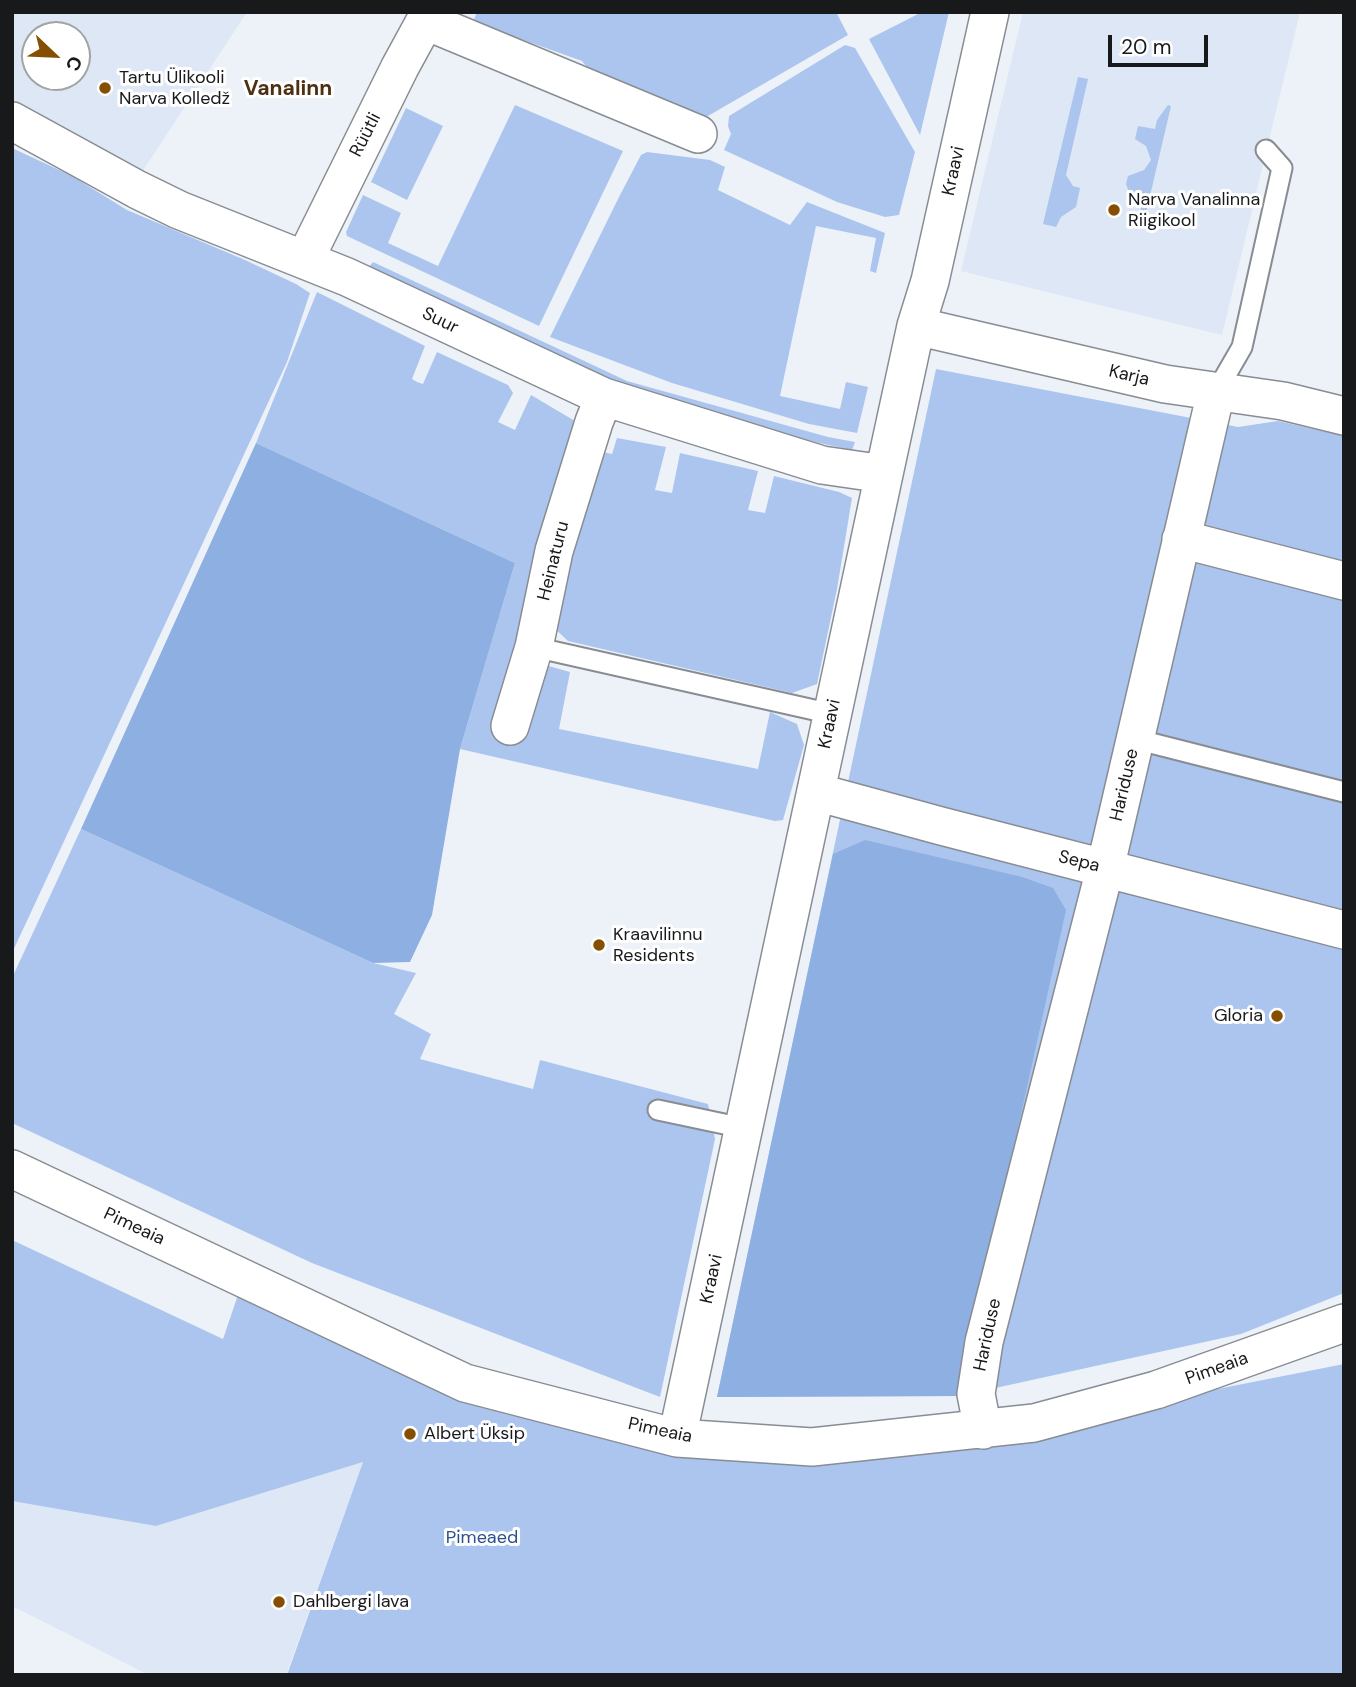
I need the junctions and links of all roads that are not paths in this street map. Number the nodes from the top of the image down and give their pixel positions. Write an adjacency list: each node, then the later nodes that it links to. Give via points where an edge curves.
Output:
1 (990, 12): 7 (street, Kraavi)
2 (428, 16): 4 (street); 6 (street, Rüütli)
3 (12, 121): 6 (street, Suur, via 179,210)
4 (698, 134)
5 (1266, 150): 8 (lane, Hariduse, via 1282,168 1242,347)
6 (305, 259): 9 (street, Suur)
7 (916, 326): 8 (street, Karja, via 1165,384); 11 (street, Kraavi)
8 (1216, 391): 10 (street, Karja); 12 (street, Hariduse)
9 (604, 397): 11 (street, Suur, via 822,465); 14 (street, Heinaturu, via 554,551)
10 (1344, 416)
11 (884, 474): 15 (street, Kraavi)
12 (1181, 539): 13 (street); 17 (street, Hariduse)
13 (1344, 580)
14 (534, 647): 15 (lane); 16 (street, Heinaturu)
15 (832, 714): 18 (street, Kraavi)
16 (510, 726)
17 (1135, 739): 19 (lane); 20 (street, Hariduse)
18 (816, 792): 20 (street, Sepa); 23 (street, Kraavi)
19 (1344, 792)
20 (1105, 869): 21 (street, Sepa); 26 (street, Hariduse, via 984,1342 976,1394)
21 (1344, 930)
22 (658, 1110): 23 (lane)
23 (743, 1128): 27 (street, Kraavi)
24 (12, 1169): 27 (street, Pimeaia, via 466,1383)
25 (1344, 1323): 26 (street, Pimeaia, via 1156,1390 1034,1423)
26 (982, 1430): 27 (street, Pimeaia, via 812,1447)
27 (677, 1438)

